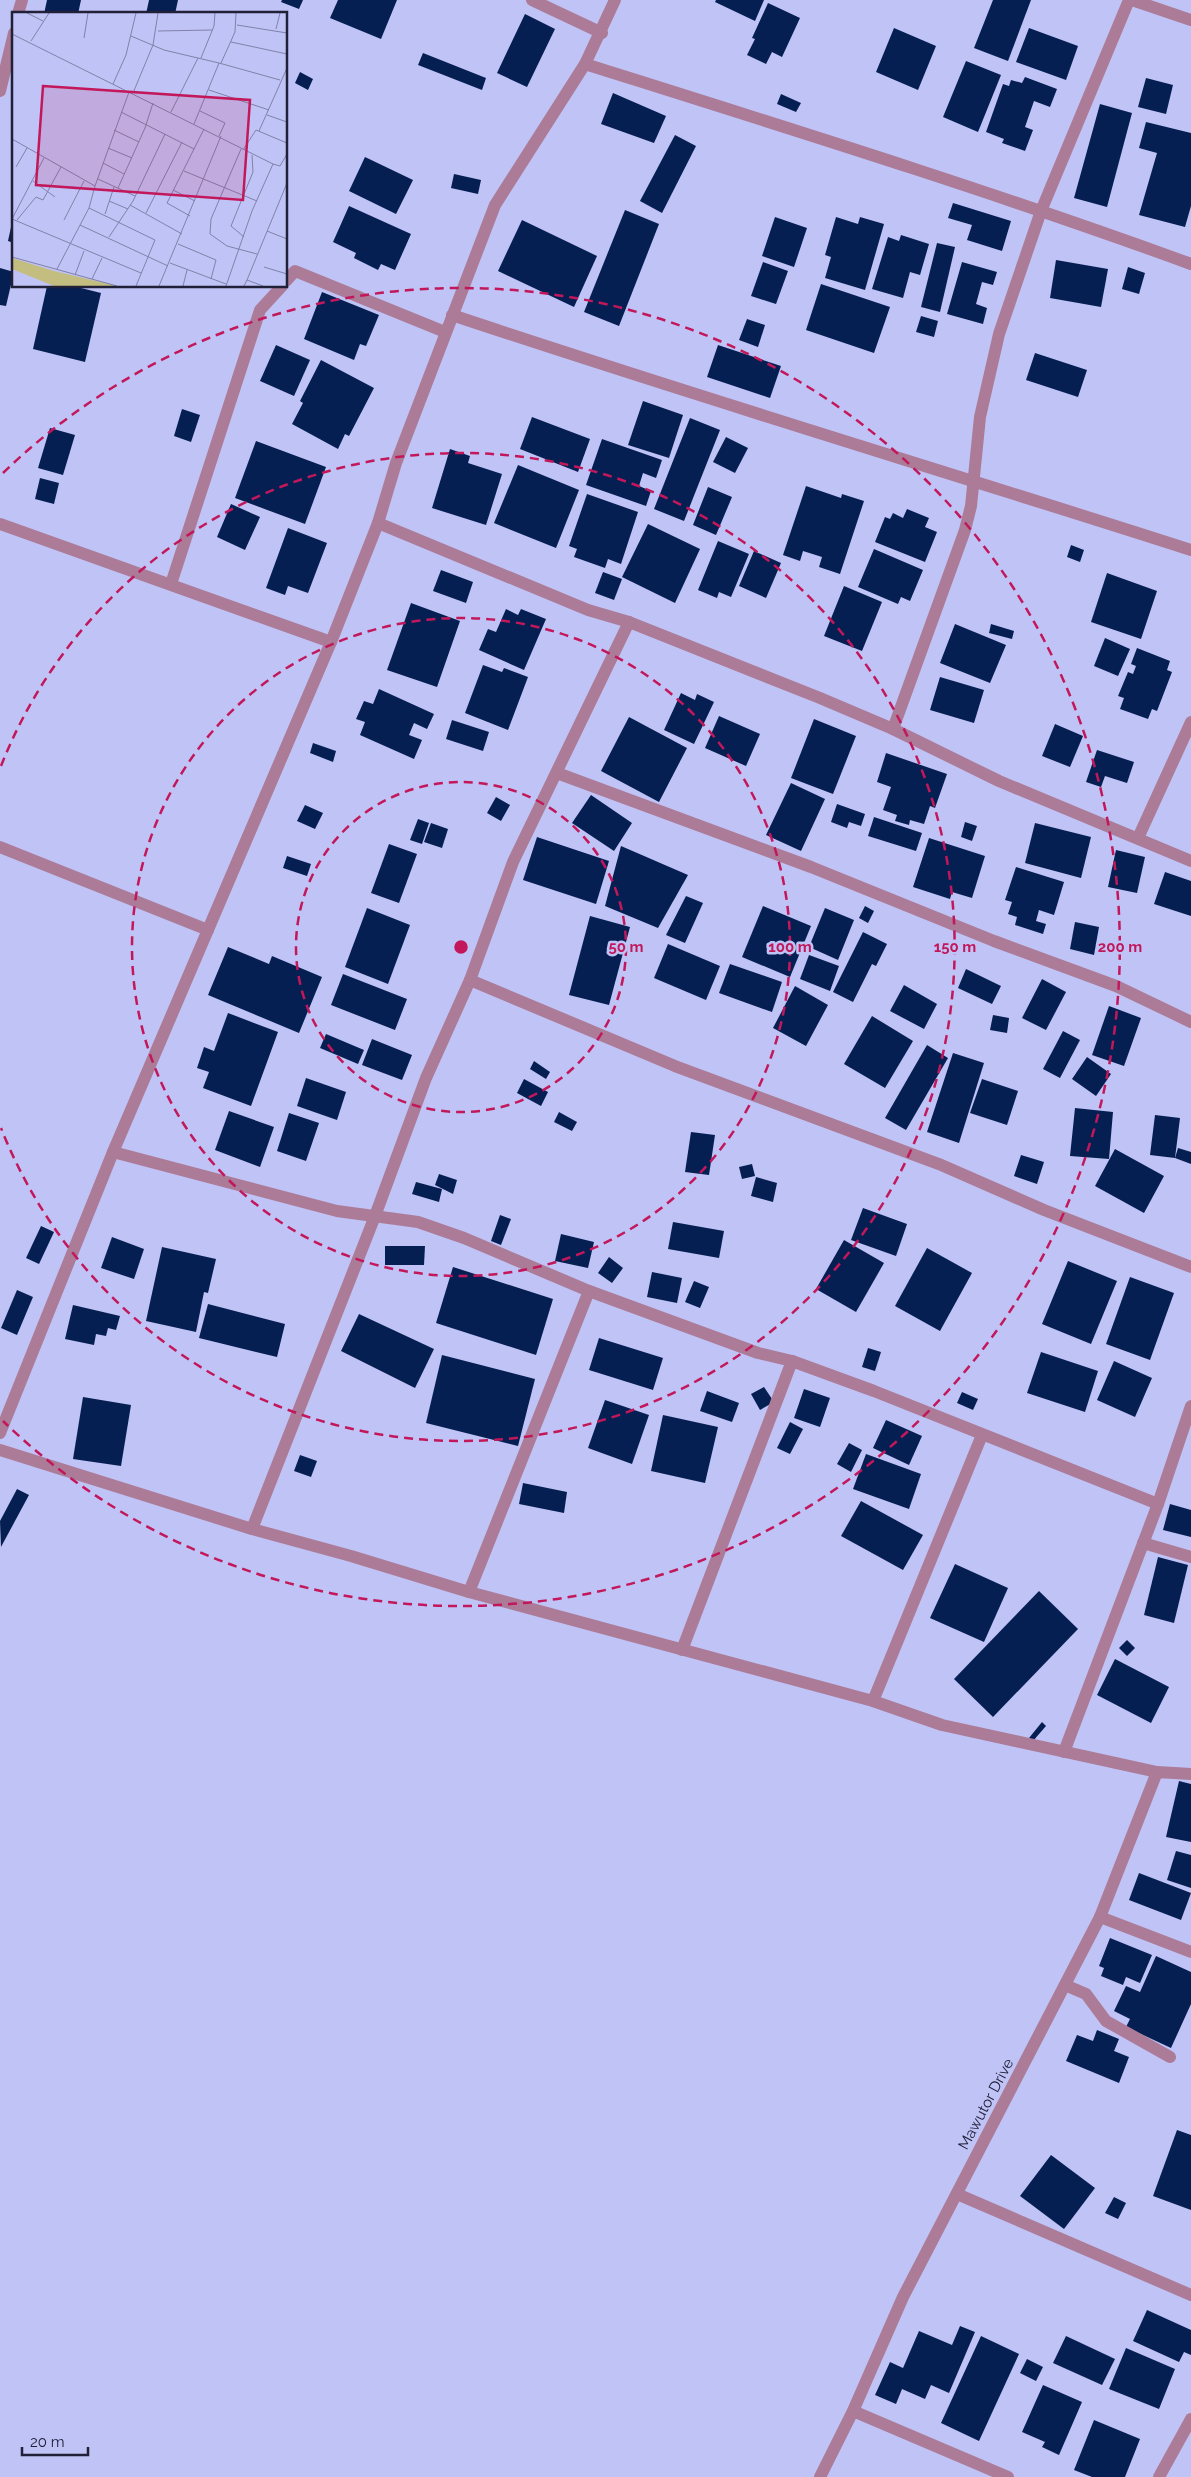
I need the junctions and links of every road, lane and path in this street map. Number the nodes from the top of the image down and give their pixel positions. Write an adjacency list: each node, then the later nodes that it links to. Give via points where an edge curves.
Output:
1 (532, 0): 5 (street)
2 (615, 0): 5 (street)
3 (1130, 0): 4 (street); 9 (street)
4 (1191, 20)
5 (602, 33): 7 (street)
6 (12, 41): 8 (street)
7 (586, 64): 9 (street); 13 (street, via 494,205)
8 (0, 90)
9 (1040, 210): 10 (street); 15 (street, via 999,334 980,418)
10 (1191, 264)
11 (288, 279): 14 (street, via 295,271)
12 (280, 288): 19 (street, via 260,310)
13 (452, 315): 14 (street); 15 (street, via 622,372)
14 (445, 332): 16 (street, via 396,463)
15 (973, 480): 18 (street); 23 (street, via 965,530)
16 (378, 523): 20 (street, via 588,610); 21 (street)
17 (0, 524): 19 (street)
18 (1191, 550)
19 (172, 584): 21 (street)
20 (629, 622): 23 (street); 24 (street)
21 (331, 642): 28 (street)
22 (1191, 722): 25 (street)
23 (893, 729): 25 (street, via 999,781)
24 (557, 773): 29 (street, via 513,862); 30 (street, via 811,867 1116,986)
25 (1138, 838): 27 (street)
26 (0, 847): 28 (street)
27 (1191, 861)
28 (208, 930): 31 (street)
29 (470, 980): 32 (street, via 426,1078); 33 (street, via 675,1066 939,1164 1044,1210)
30 (1191, 1022)
31 (113, 1152): 32 (street, via 296,1201); 37 (street)
32 (375, 1216): 34 (street, via 418,1222 464,1238); 43 (street)
33 (1191, 1267)
34 (589, 1291): 35 (street, via 758,1353); 46 (street)
35 (792, 1361): 40 (street); 47 (street)
36 (0, 1397): 37 (street)
37 (13, 1402): 39 (street)
38 (1191, 1406): 42 (street)
39 (0, 1433)
40 (982, 1435): 42 (street); 48 (street)
41 (0, 1450): 43 (street)
42 (1158, 1504): 44 (street)
43 (252, 1528): 46 (street)
44 (1143, 1543): 45 (street); 49 (street)
45 (1191, 1557)
46 (469, 1592): 47 (street)
47 (682, 1650): 48 (street)
48 (873, 1701): 49 (street, via 942,1725)
49 (1064, 1752): 50 (street)
50 (1157, 1772): 51 (street); 52 (street, Mawutor Drive)
51 (1191, 1774)
52 (1100, 1917): 53 (street); 54 (street, Mawutor Drive)
53 (1191, 1952)
54 (1065, 1985): 55 (street, via 1086,1994 1113,2026); 56 (street, Mawutor Drive)
55 (1170, 2057)
56 (957, 2194): 57 (street); 58 (street, Mawutor Drive, via 903,2297)
57 (1191, 2296)
58 (853, 2411): 60 (street, Mawutor Drive); 61 (street)
59 (1191, 2419): 62 (street)
60 (820, 2477)
61 (1008, 2477)
62 (1159, 2477)

